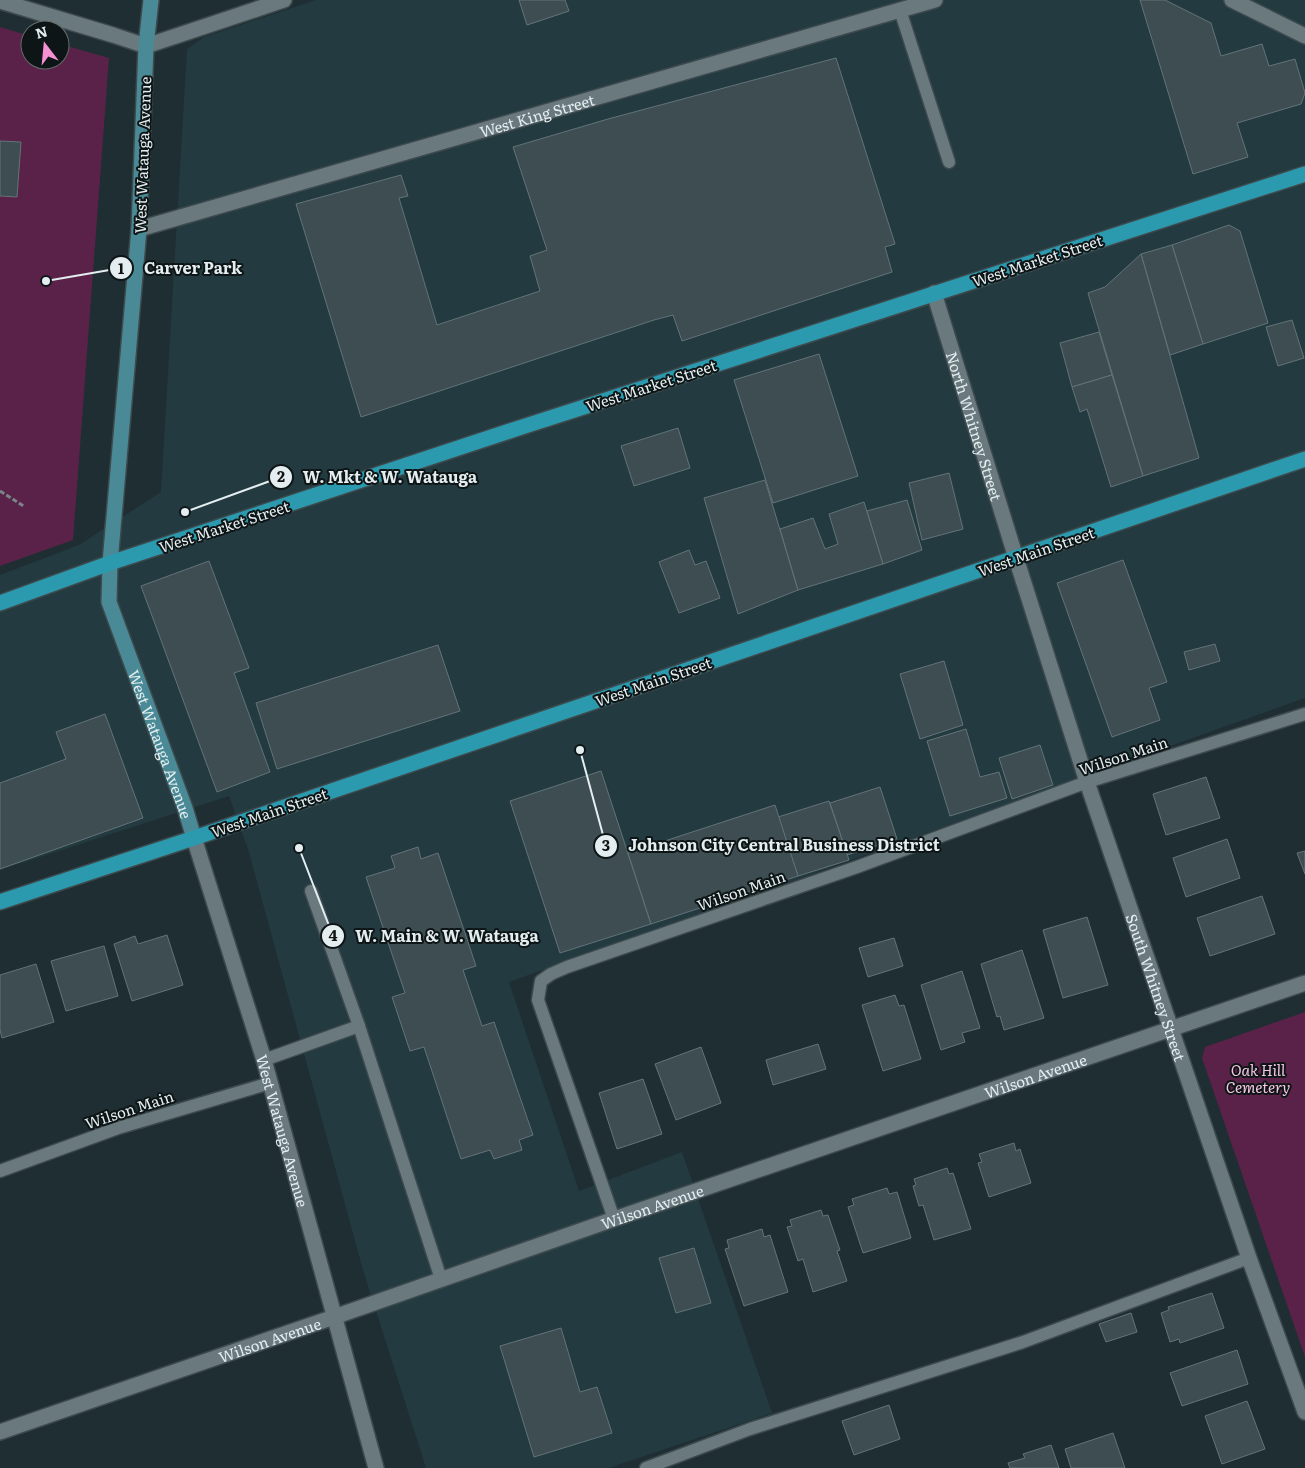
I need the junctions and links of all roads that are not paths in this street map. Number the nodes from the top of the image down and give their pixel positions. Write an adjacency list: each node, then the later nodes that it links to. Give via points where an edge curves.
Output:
1 (151, 0): 8 (main road, West Watauga Avenue)
2 (284, 0): 8 (street)
3 (935, 0): 6 (street, West King Street)
4 (1232, 0): 7 (street)
5 (0, 1): 8 (street)
6 (900, 10): 9 (lane); 11 (street, West King Street)
7 (1305, 36)
8 (146, 46): 11 (main road, West Watauga Avenue)
9 (949, 162)
10 (1305, 174): 12 (main road, West Market Street)
11 (139, 229): 15 (main road, West Watauga Avenue)
12 (934, 293): 14 (street, North Whitney Street); 15 (main road, West Market Street)
13 (1305, 459): 14 (main road, West Main Street)
14 (1016, 558): 18 (street, South Whitney Street); 19 (main road, West Main Street)
15 (110, 563): 16 (main road, West Market Street); 19 (main road, West Watauga Avenue, via 109,602)
16 (0, 603)
17 (1305, 714): 18 (lane, Wilson Main)
18 (1087, 782): 24 (street, South Whitney Street); 28 (lane, Wilson Main, via 858,867 567,967 541,981 538,1000)
19 (194, 838): 21 (main road, West Main Street); 25 (street, West Watauga Avenue)
20 (310, 891): 23 (lane)
21 (0, 902)
22 (1305, 983): 24 (street, Wilson Avenue)
23 (359, 1026): 25 (lane); 30 (lane)
24 (1172, 1028): 28 (street, Wilson Avenue); 29 (street, South Whitney Street)
25 (264, 1060): 26 (street, West Watauga Avenue)
26 (270, 1083): 27 (lane, Wilson Main, via 118,1128); 31 (street, West Watauga Avenue)
27 (0, 1171)
28 (614, 1219): 30 (street, Wilson Avenue)
29 (1249, 1258): 32 (street, South Whitney Street); 35 (lane, via 1023,1342 750,1429)
30 (441, 1279): 31 (street, Wilson Avenue)
31 (334, 1317): 33 (street, Wilson Avenue); 34 (street, West Watauga Avenue)
32 (1305, 1412)
33 (0, 1432)
34 (376, 1468)
35 (646, 1468)

